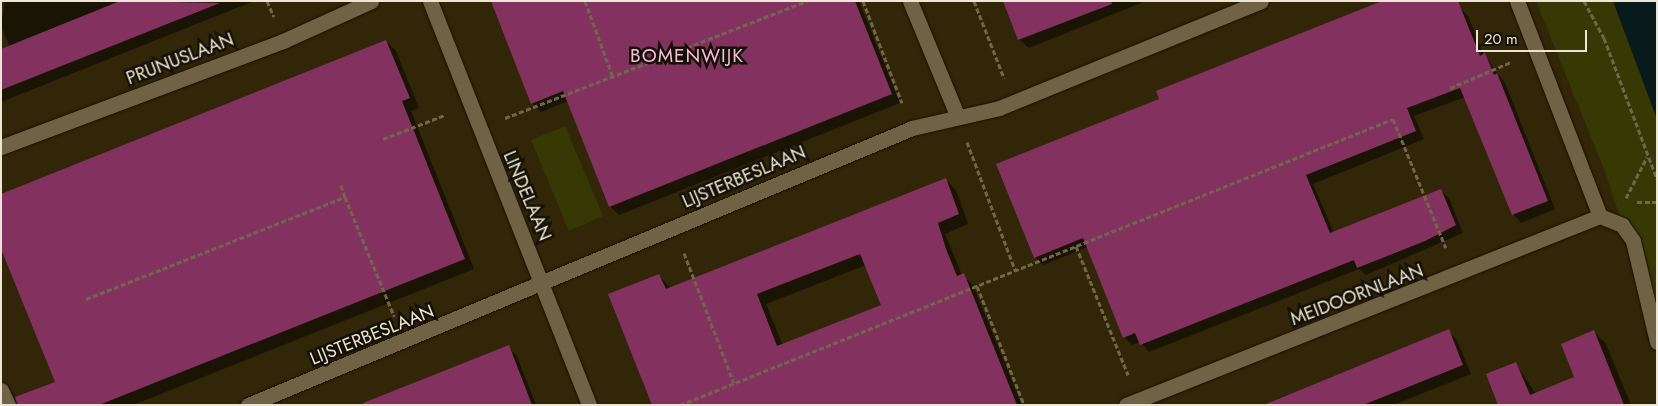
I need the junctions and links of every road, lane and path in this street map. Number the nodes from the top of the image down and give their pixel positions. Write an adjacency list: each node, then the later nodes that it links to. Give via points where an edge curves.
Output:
1 (371, 1): 20 (street, PRUNUSLAAN, via 283,40)
2 (430, 1): 15 (street, LINDELAAN)
3 (585, 1): 12 (path)
4 (807, 1): 12 (path)
5 (863, 1): 18 (path)
6 (910, 1): 16 (street)
7 (974, 1): 14 (path)
8 (1261, 1): 14 (street, LIJSTERBESLAAN)
9 (1517, 1): 11 (street)
10 (1584, 1): 21 (path, via 1604,38)
11 (1536, 52): 13 (path); 26 (street)
12 (612, 77): 17 (path)
13 (1450, 88)
14 (1013, 102): 16 (street, LIJSTERBESLAAN)
15 (469, 106): 17 (street, LINDELAAN); 19 (path)
16 (957, 114): 18 (street, LIJSTERBESLAAN); 29 (path)
17 (478, 128): 31 (street, LINDELAAN)
18 (912, 128): 31 (street, LIJSTERBESLAAN)
19 (383, 139)
20 (1, 147)
21 (1647, 156): 22 (path); 25 (path, via 1624,201)
22 (1657, 179)
23 (341, 185): 24 (path)
24 (345, 197): 33 (path); 35 (path)
25 (1657, 202)
26 (1600, 216): 30 (street, MEIDOORNLAAN); 34 (street, via 1622,225 1633,241)
27 (1076, 246): 29 (path); 30 (path, via 1393,119); 38 (path)
28 (683, 250): 36 (path)
29 (1015, 270): 32 (path)
30 (1457, 276): 38 (street, MEIDOORNLAAN)
31 (543, 283): 35 (street, LIJSTERBESLAAN); 41 (street, LINDELAAN)
32 (977, 286): 36 (path); 43 (path)
33 (86, 299)
34 (1657, 342)
35 (405, 343): 40 (street, LIJSTERBESLAAN)
36 (734, 383): 42 (path)
37 (1, 390): 39 (street)
38 (1132, 402)
39 (8, 405)
40 (248, 405)
41 (589, 405)
42 (680, 405)
43 (1024, 405)

